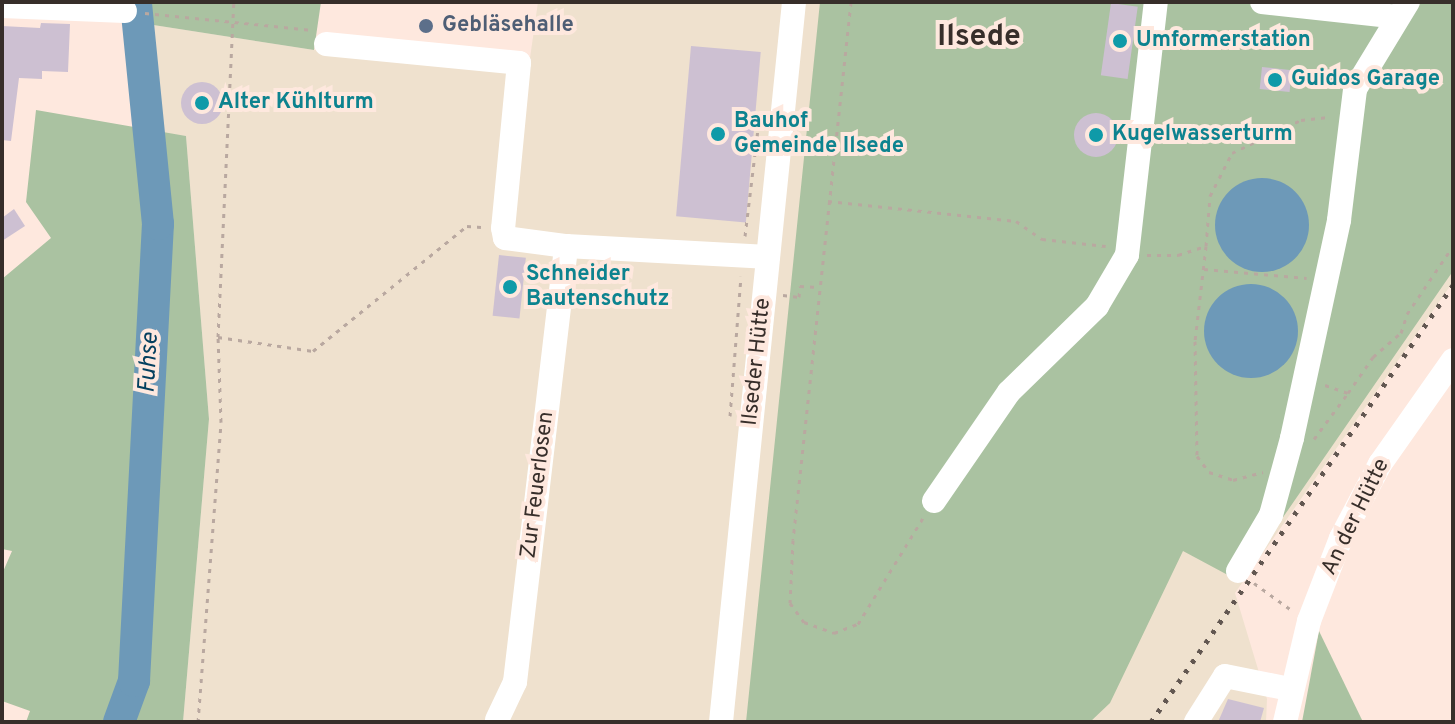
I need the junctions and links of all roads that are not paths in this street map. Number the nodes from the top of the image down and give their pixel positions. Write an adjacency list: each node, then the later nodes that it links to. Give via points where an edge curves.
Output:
1 (794, 2): 9 (street, Ilseder Hütte)
2 (1156, 2): 11 (street, via 1128,252 1097,306 1009,392)
3 (1262, 2): 5 (street)
4 (2, 6): 6 (street)
5 (1403, 10): 12 (street, via 1355,89 1339,220 1306,373 1271,515)
6 (125, 11)
7 (327, 38): 8 (street, via 519,63 505,238)
8 (566, 246): 9 (street); 14 (street, Zur Feuerlosen, via 515,682)
9 (768, 257): 15 (street, Ilseder Hütte)
10 (1453, 360): 13 (street, An der Hütte, via 1380,464 1341,538)
11 (934, 501)
12 (1238, 571)
13 (1290, 689): 16 (street, via 1225,676); 17 (street, An der Hütte)
14 (497, 720)
15 (721, 722)
16 (1196, 722)
17 (1285, 722)

